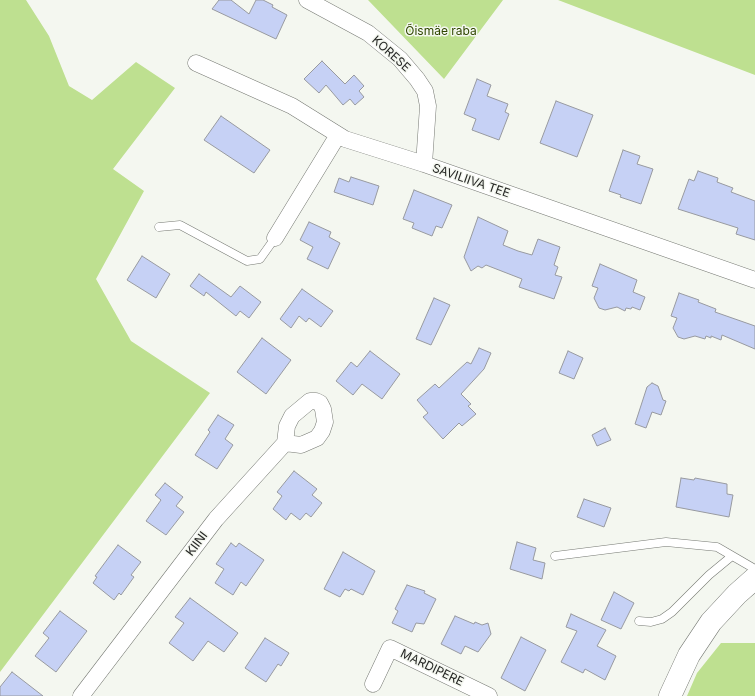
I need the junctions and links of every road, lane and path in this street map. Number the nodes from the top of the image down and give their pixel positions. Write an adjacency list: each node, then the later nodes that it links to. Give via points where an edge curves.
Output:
1 (307, 0): 4 (street, KORESE, via 368,34 400,59 417,79 425,91 428,106)
2 (196, 63): 3 (street, SAVILIIVA TEE, via 292,106)
3 (338, 135): 4 (street, SAVILIIVA TEE); 6 (street)
4 (424, 164): 7 (street, SAVILIIVA TEE)
5 (159, 227): 6 (lane, via 180,225 247,261 260,258)
6 (275, 238)
7 (755, 280)
8 (285, 443): 8 (street, via 287,426 292,416 306,404 316,401 322,406 325,416 322,431 317,438 301,445); 15 (street, KIINI, via 216,520)
9 (555, 556): 10 (lane, via 666,542 717,547)
10 (732, 556): 11 (lane); 13 (lane, via 672,612 662,619)
11 (755, 569)
12 (755, 578): 17 (street, via 711,622 689,655)
13 (640, 622)
14 (373, 684): 16 (street, MARDIPERE, via 390,648)
15 (81, 696)
16 (489, 696)
17 (670, 696)

